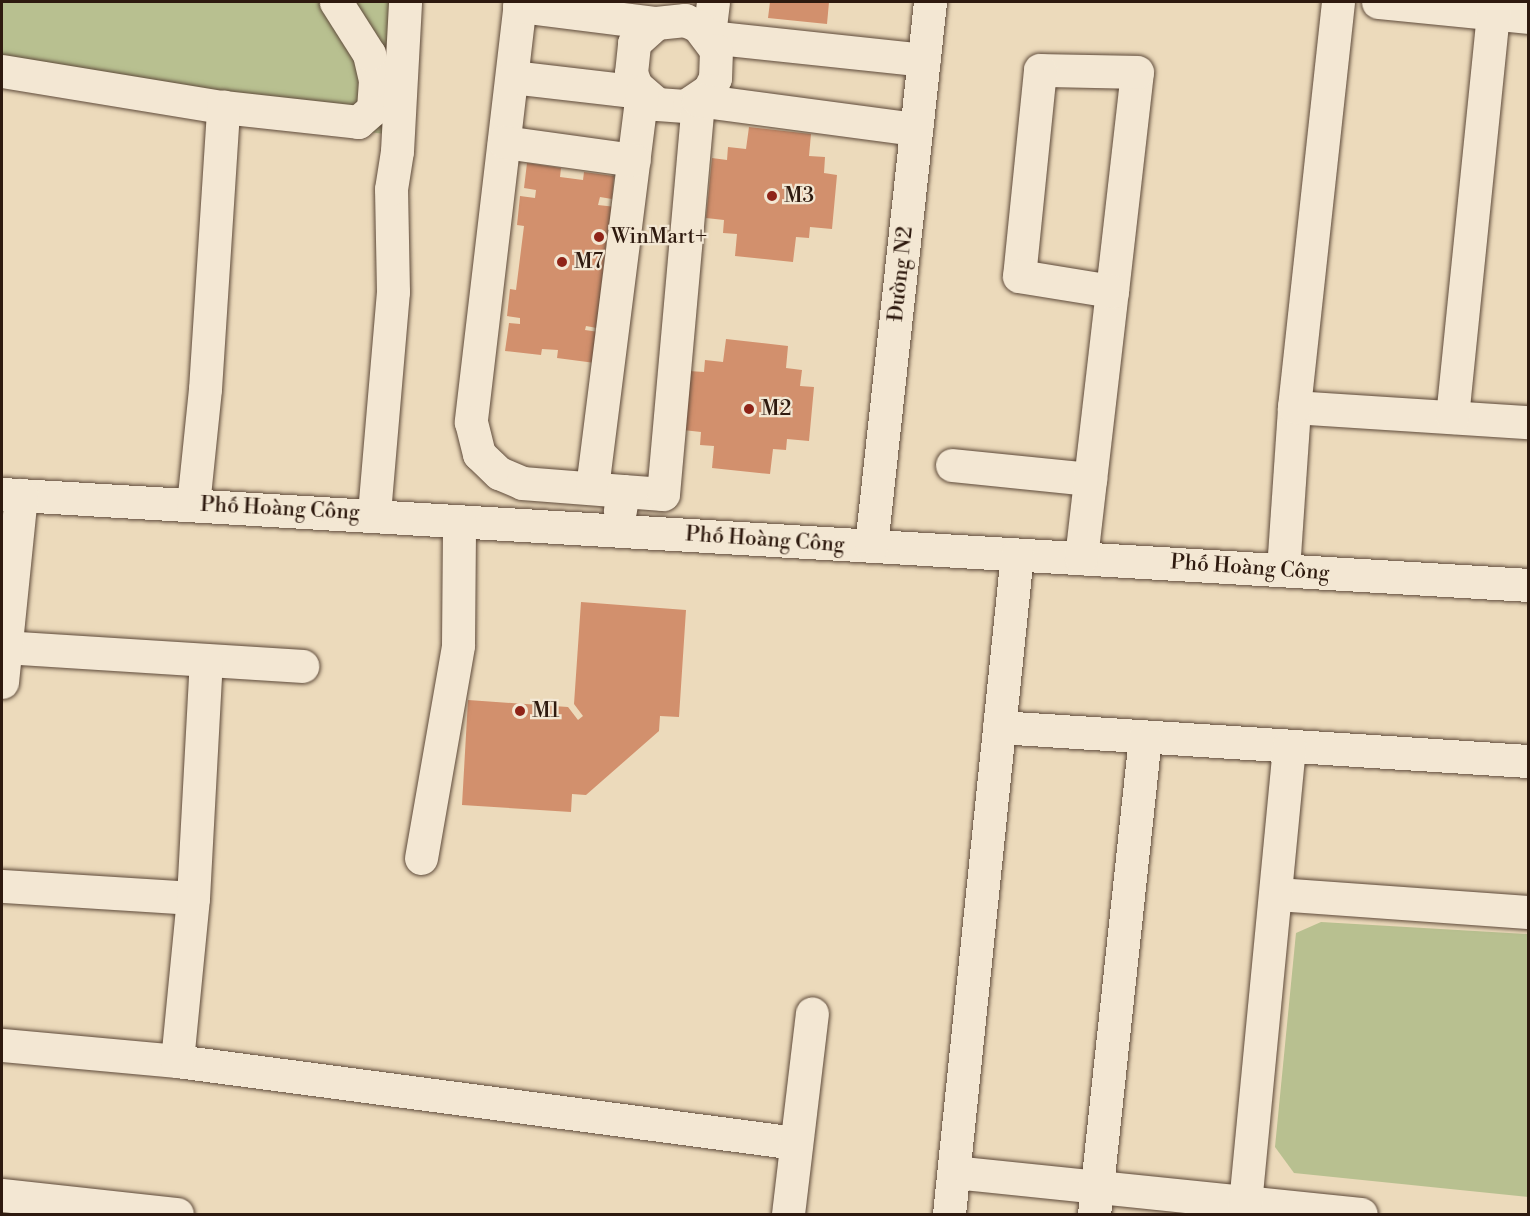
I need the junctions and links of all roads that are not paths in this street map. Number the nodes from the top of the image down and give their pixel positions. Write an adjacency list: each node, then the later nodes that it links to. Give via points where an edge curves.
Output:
1 (336, 2): 17 (street, via 369,54 375,80 373,109 368,114 358,123 347,124)
2 (405, 2): 30 (street, via 397,151 391,189 393,292)
3 (712, 2): 11 (street)
4 (930, 2): 12 (street, Đường N2)
5 (1338, 2): 22 (street)
6 (1378, 2): 8 (street)
7 (519, 4): 9 (street); 14 (street)
8 (1493, 8): 10 (street); 23 (street)
9 (657, 12): 11 (street, via 685,20); 15 (street, via 634,43 630,57 631,72)
10 (1528, 17)
11 (709, 37): 12 (street); 16 (street, via 716,50 715,78)
12 (924, 60): 18 (street, Đường N2)
13 (2, 70): 17 (street)
14 (512, 77): 15 (street); 19 (street)
15 (642, 92): 16 (street, via 657,104 671,107); 20 (street)
16 (698, 100): 18 (street); 27 (street, via 663,494)
17 (223, 106): 29 (street, via 205,389)
18 (916, 129): 33 (street, Đường N2)
19 (504, 142): 20 (street); 27 (street, via 471,422 478,454 499,473 522,483)
20 (634, 160): 27 (street)
21 (1112, 291): 21 (street, via 1137,72 1040,70 1019,276); 26 (street)
22 (1294, 407): 23 (street); 36 (street)
23 (1452, 417): 24 (street)
24 (1528, 422)
25 (952, 465): 26 (street)
26 (1090, 479): 35 (street)
27 (608, 490): 32 (street)
28 (11, 495): 29 (street, Phố Hoàng Công); 38 (street)
29 (193, 505): 30 (street, Phố Hoàng Công)
30 (374, 513): 31 (street, Phố Hoàng Công)
31 (459, 521): 32 (street, Phố Hoàng Công); 46 (street, via 459,645)
32 (618, 529): 33 (street, Phố Hoàng Công)
33 (871, 546): 34 (street, Phố Hoàng Công)
34 (1017, 554): 35 (street, Phố Hoàng Công); 42 (street)
35 (1081, 558): 36 (street, Phố Hoàng Công)
36 (1283, 570): 37 (street, Phố Hoàng Công)
37 (1528, 585)
38 (3, 647): 39 (street); 41 (street)
39 (206, 660): 40 (street); 49 (street)
40 (302, 666)
41 (2, 682)
42 (999, 727): 43 (street); 55 (street)
43 (1145, 736): 44 (street); 57 (street)
44 (1289, 746): 45 (street); 48 (street)
45 (1528, 761)
46 (421, 858)
47 (2, 886): 49 (street)
48 (1276, 894): 50 (street); 58 (street)
49 (193, 897): 53 (street)
50 (1528, 912)
51 (812, 1013): 54 (street)
52 (2, 1045): 53 (street)
53 (177, 1061): 54 (street)
54 (796, 1143): 60 (street)
55 (954, 1172): 57 (street); 61 (street)
56 (2, 1195): 59 (street)
57 (1096, 1201): 58 (street)
58 (1245, 1208): 62 (street)
59 (177, 1215)
60 (788, 1215)
61 (949, 1215)
62 (1361, 1215)

